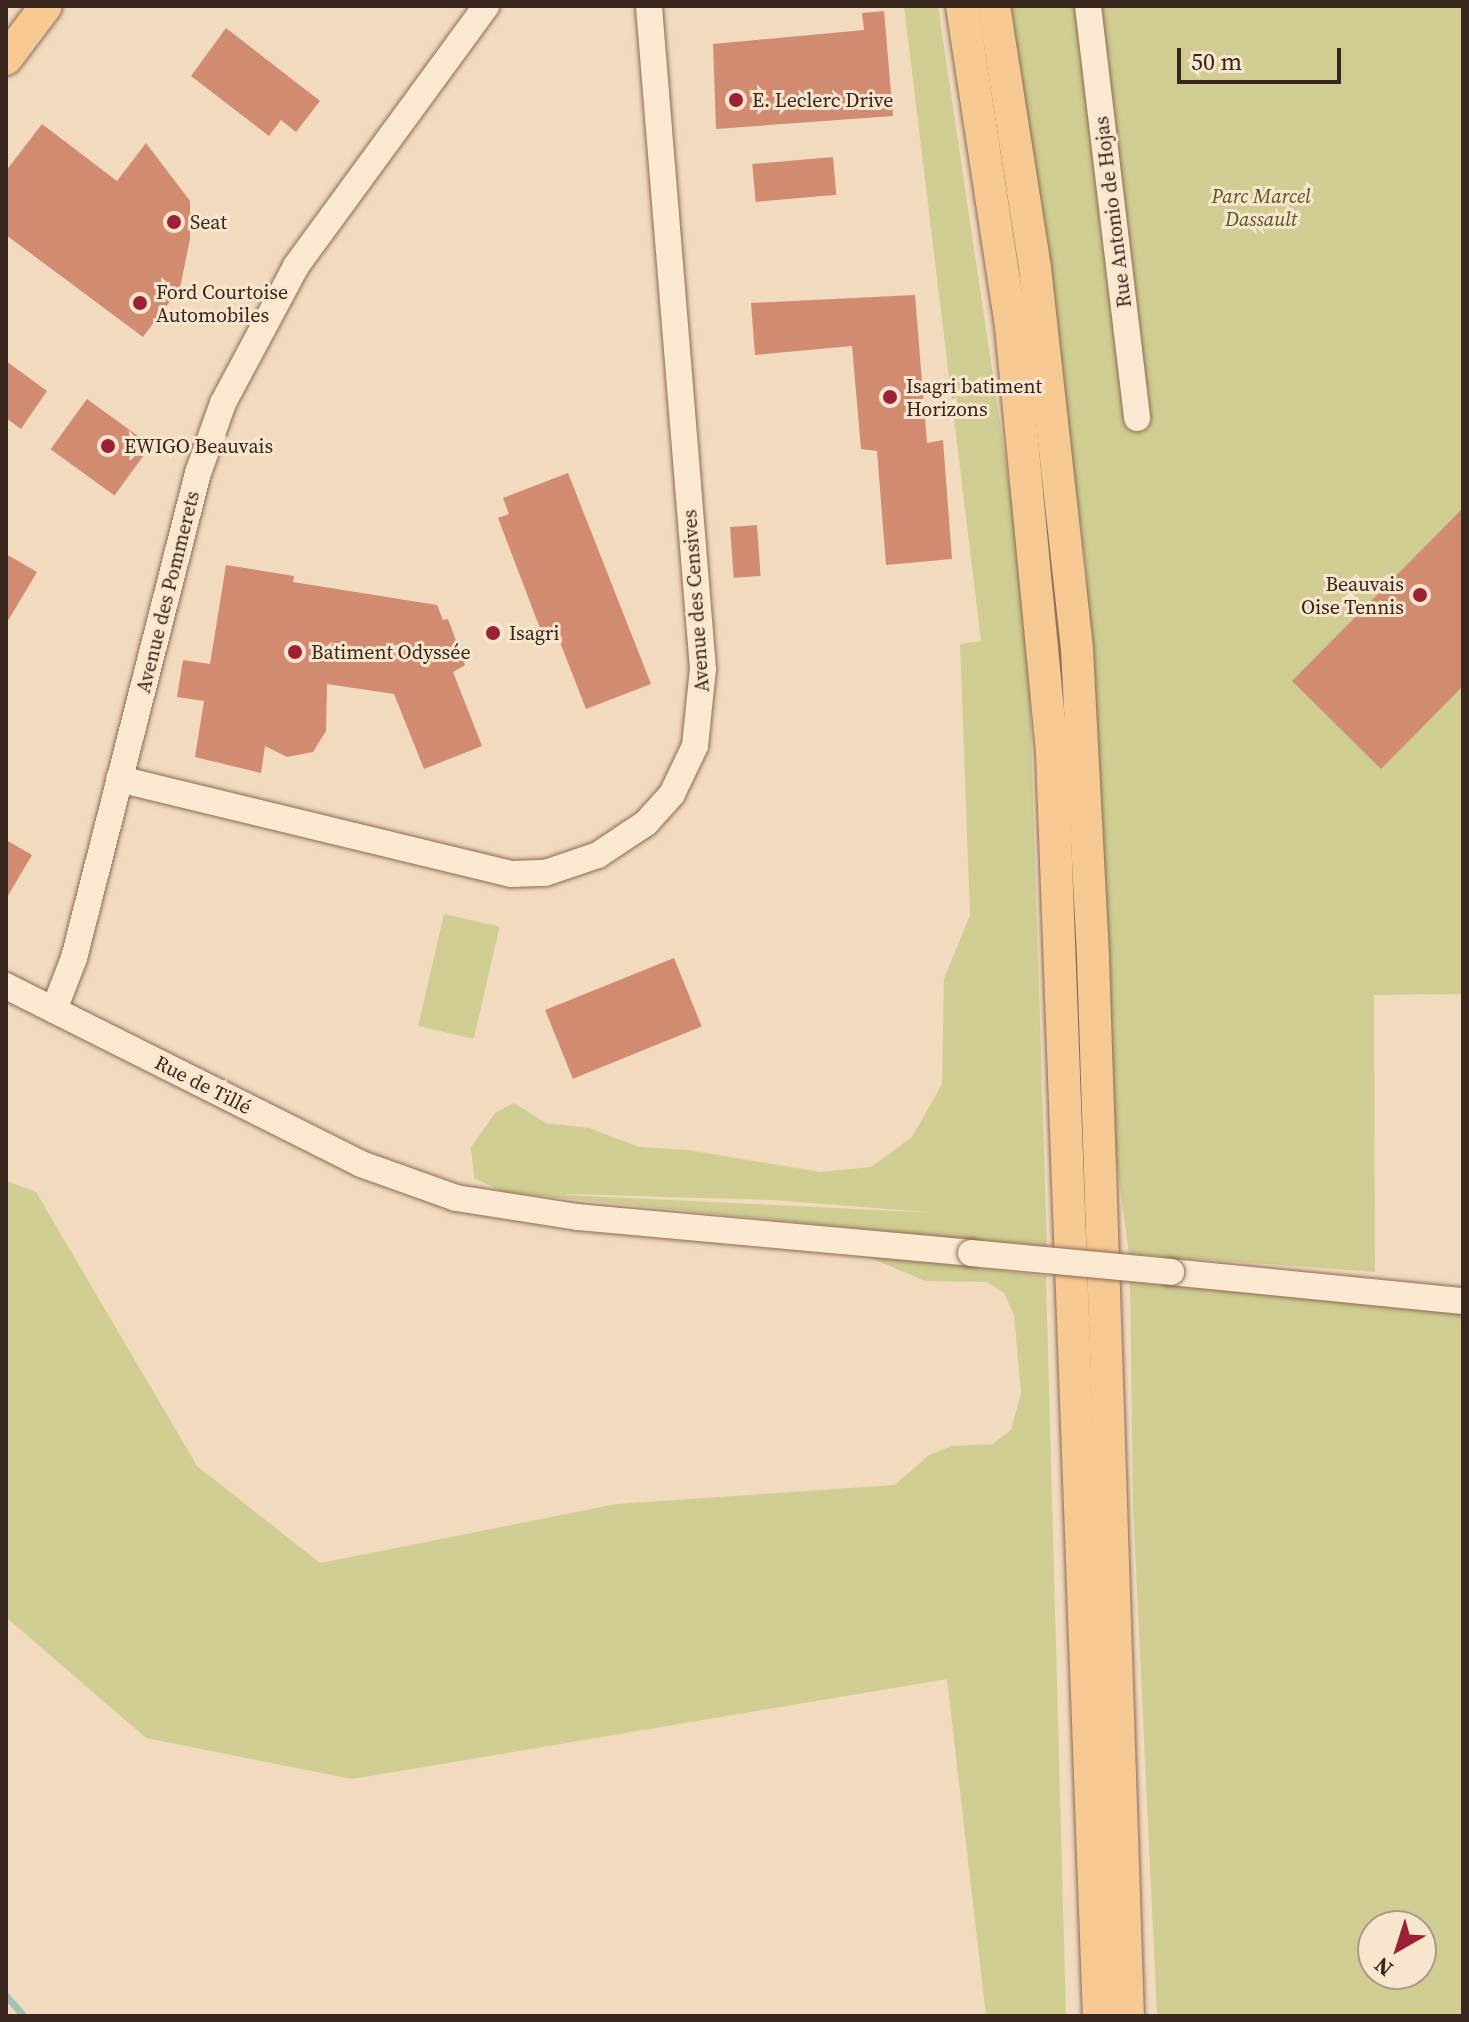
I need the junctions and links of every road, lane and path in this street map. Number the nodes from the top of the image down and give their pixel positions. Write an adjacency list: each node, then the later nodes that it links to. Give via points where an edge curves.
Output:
1 (29, 6): 9 (main road)
2 (46, 6): 10 (main road)
3 (486, 6): 13 (street, Avenue des Pommerets, via 313,240 244,356 198,473)
4 (649, 6): 13 (street, Avenue des Censives, via 703,679 695,746 672,794 632,835 598,855 545,873 511,874)
5 (946, 6): 11 (main road)
6 (962, 6): 11 (main road)
7 (994, 6): 18 (main road, via 1035,268 1077,650 1093,958)
8 (1088, 6): 12 (street, Rue Antonio de Hojas)
9 (6, 36)
10 (6, 59)
11 (988, 158): 17 (main road, via 1031,497 1054,779)
12 (1137, 418)
13 (119, 779): 15 (street, Avenue des Pommerets, via 74,958)
14 (6, 986): 15 (street, Rue de Tillé)
15 (54, 1010): 16 (street, Rue de Tillé, bridge, via 402,1181 456,1198 549,1214)
16 (1463, 1301)
17 (1099, 2016)
18 (1128, 2016)

